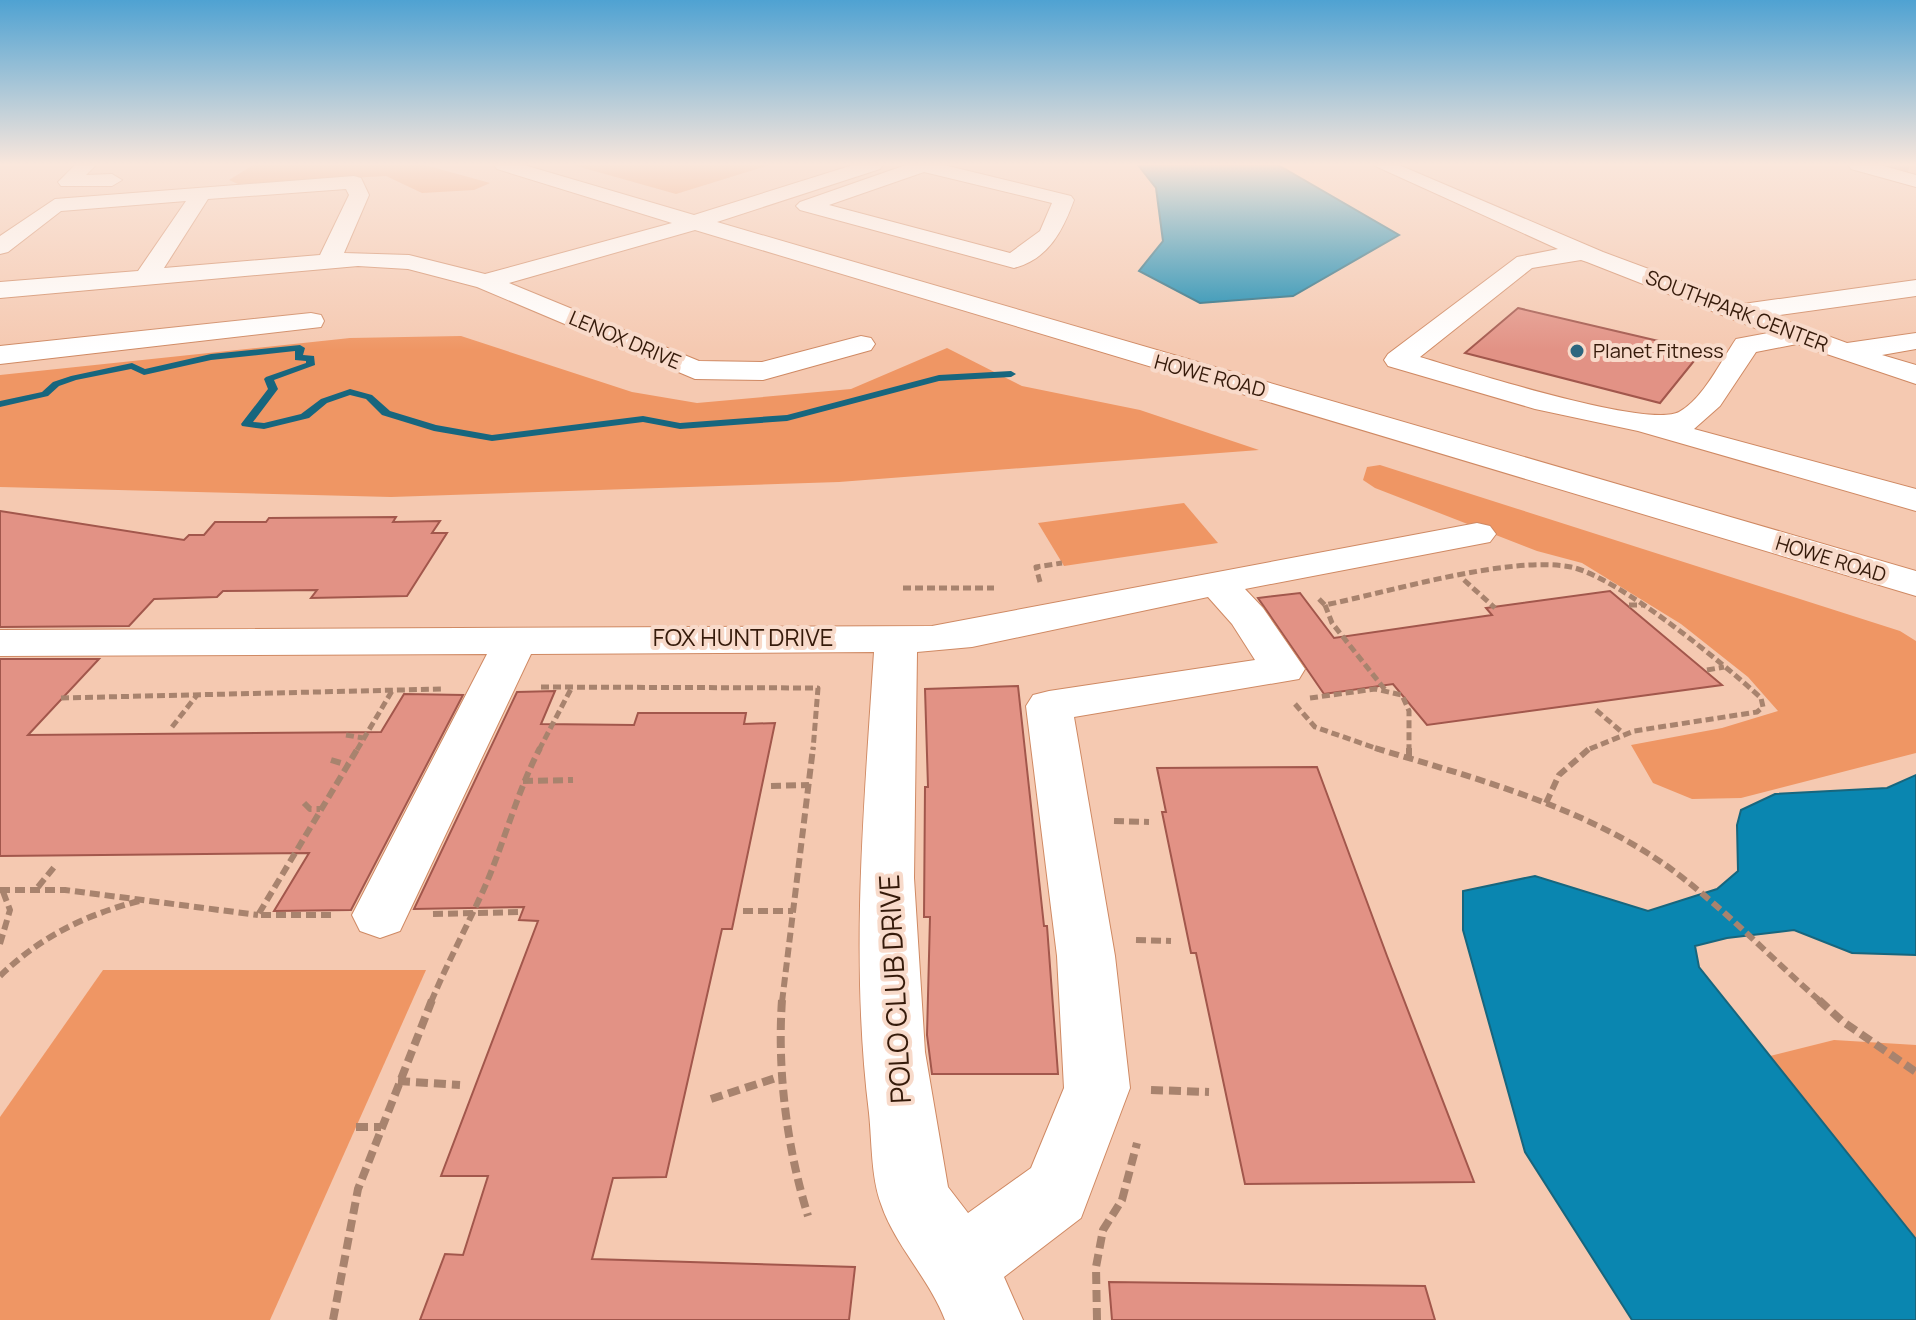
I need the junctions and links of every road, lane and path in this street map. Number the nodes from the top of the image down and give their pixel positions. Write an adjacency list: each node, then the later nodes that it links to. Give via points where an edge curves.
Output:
1 (27, 227): 9 (street)
2 (175, 227): 12 (street)
3 (345, 227): 11 (street)
4 (669, 227): 13 (street, via 634,242 603,246)
5 (717, 227): 32 (street, HOWE ROAD, via 1130,354 1347,413)
6 (885, 227): 7 (street, via 1014,261 1050,235)
7 (1053, 227)
8 (1525, 227): 10 (street, SOUTHPARK CENTER)
9 (0, 247)
10 (1584, 252): 16 (street, SOUTHPARK CENTER); 24 (street, via 1525,262 1398,360)
11 (329, 261): 12 (street, LENOX DRIVE); 13 (street, LENOX DRIVE, via 409,262)
12 (146, 277): 15 (street, LENOX DRIVE)
13 (486, 282): 20 (street, LENOX DRIVE, via 695,370 763,371)
14 (1916, 288): 16 (street)
15 (0, 290)
16 (1743, 312): 18 (street, SOUTHPARK CENTER)
17 (311, 321): 22 (street)
18 (1800, 335): 21 (street, SOUTHPARK CENTER); 24 (street, via 1746,345 1686,422 1656,426)
19 (1916, 341): 21 (street)
20 (861, 344)
21 (1844, 352): 23 (street, SOUTHPARK CENTER)
22 (0, 355)
23 (1916, 375)
24 (1625, 421): 25 (street)
25 (1916, 500)
26 (1477, 534): 28 (street, FOX HUNT DRIVE)
27 (1062, 563): 34 (path, via 1036,567 1041,579)
28 (1289, 569): 30 (street, FOX HUNT DRIVE); 36 (path)
29 (1463, 579): 31 (path, via 1525,564 1555,564); 36 (path); 39 (path)
30 (1217, 583): 40 (street, FOX HUNT DRIVE, via 972,634); 96 (street, via 1283,669 1049,706 1086,956 1097,1088 1056,1193)
31 (1615, 583): 33 (path); 38 (path)
32 (1916, 584)
33 (1603, 585)
34 (1036, 587)
35 (1003, 591): 40 (path, via 988,587)
36 (1325, 605): 42 (path)
37 (1629, 605): 38 (path)
38 (1645, 606): 47 (path)
39 (1495, 608)
40 (900, 613): 43 (street, FOX HUNT DRIVE); 96 (street, POLO CLUB DRIVE, via 887,878 893,1052 915,1201)
41 (1354, 637): 42 (path)
42 (1344, 639): 46 (path)
43 (516, 640): 44 (street, FOX HUNT DRIVE); 49 (street)
44 (0, 643)
45 (1373, 660): 46 (path)
46 (1362, 662): 51 (path)
47 (1725, 666): 48 (path); 58 (path, via 1761,698 1763,707 1757,712)
48 (1707, 670)
49 (492, 687): 50 (path); 52 (path); 80 (street)
50 (572, 687): 65 (path); 66 (path, via 818,688)
51 (1386, 692): 54 (path, via 1375,689); 61 (path, via 1402,695 1409,711)
52 (198, 695): 53 (path); 57 (path)
53 (61, 698)
54 (1292, 701): 55 (path); 61 (path, via 1315,727)
55 (1280, 703)
56 (1596, 710): 58 (path)
57 (172, 727)
58 (1623, 733): 69 (path, via 1571,760 1556,775)
59 (346, 735): 60 (path)
60 (364, 738)
61 (1409, 759): 69 (path)
62 (331, 760): 63 (path)
63 (348, 765)
64 (573, 780): 65 (path)
65 (523, 781): 87 (path, via 483,890)
66 (809, 785): 67 (path); 78 (path)
67 (771, 786)
68 (304, 803): 70 (path)
69 (1546, 803): 85 (path, via 1633,845 1691,887 1842,1021)
70 (321, 809)
71 (1106, 821): 72 (path)
72 (1149, 822)
73 (55, 866): 74 (path)
74 (38, 888): 75 (path); 76 (path, via 106,891)
75 (1, 890): 83 (path, via 10,910)
76 (144, 900): 79 (path); 84 (path, via 74,921 30,948)
77 (743, 911): 78 (path)
78 (793, 911): 86 (path, via 782,1004)
79 (258, 915)
80 (380, 915)
81 (1126, 940): 82 (path)
82 (1171, 941)
83 (0, 944)
84 (0, 976)
85 (1916, 1072)
86 (782, 1076): 91 (path); 95 (path, via 793,1168)
87 (398, 1081): 88 (path); 93 (path)
88 (460, 1085)
89 (1134, 1090): 90 (path)
90 (1209, 1092)
91 (711, 1099)
92 (356, 1127): 93 (path)
93 (381, 1127): 97 (path, via 358,1189)
94 (1138, 1134): 99 (path, via 1122,1200 1103,1230 1096,1267)
95 (808, 1216)
96 (960, 1264): 98 (street, POLO CLUB DRIVE)
97 (333, 1320)
98 (984, 1320)
99 (1097, 1320)

